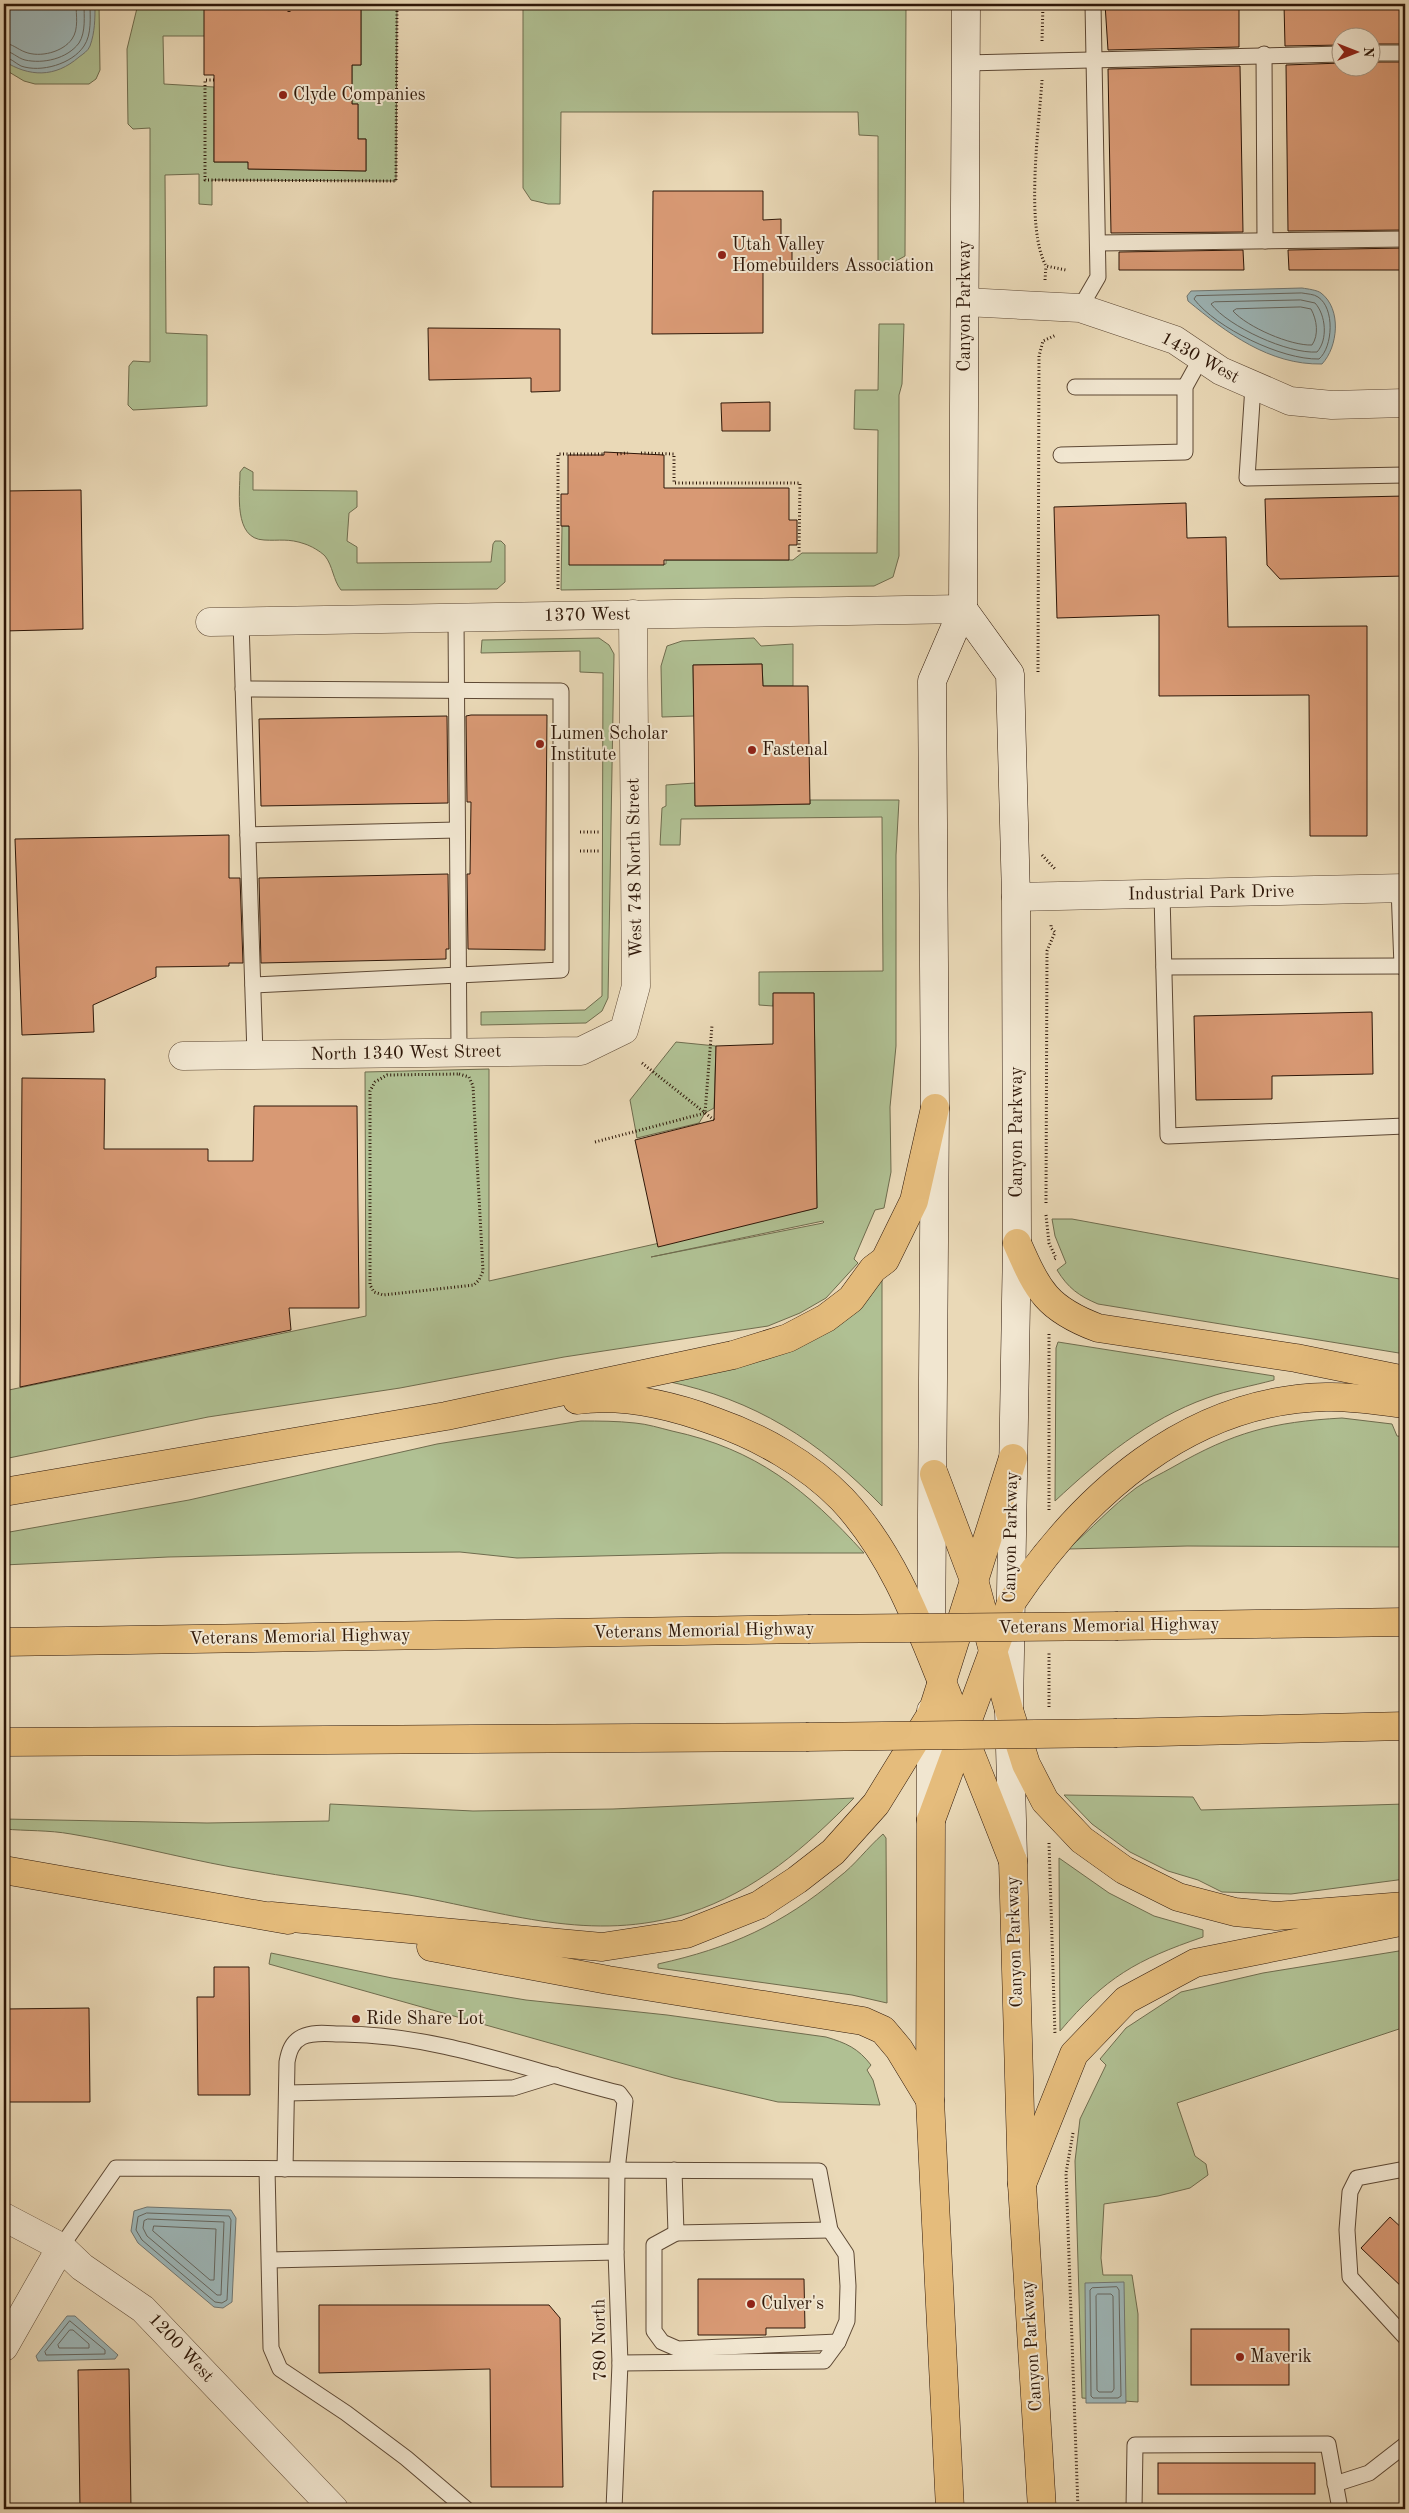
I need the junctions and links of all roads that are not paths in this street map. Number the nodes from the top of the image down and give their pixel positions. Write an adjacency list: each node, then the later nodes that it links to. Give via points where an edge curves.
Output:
1 (966, 4): 8 (main road, Canyon Parkway)
2 (1093, 4): 7 (lane)
3 (1382, 53): 4 (lane)
4 (1405, 53)
5 (1264, 54): 6 (lane); 7 (lane); 10 (lane)
6 (1332, 54)
7 (1094, 59): 8 (lane); 11 (lane)
8 (966, 63): 12 (main road, Canyon Parkway)
9 (1405, 239): 10 (lane)
10 (1265, 241): 11 (lane)
11 (1098, 243): 13 (lane, via 1098,277)
12 (965, 302): 13 (main road, 1430 West); 21 (main road, Canyon Parkway)
13 (1080, 308): 14 (main road, 1430 West, via 1175,340)
14 (1201, 358): 15 (main road, 1430 West); 17 (lane)
15 (1253, 386): 18 (main road, 1430 West, via 1290,400 1332,405); 20 (lane, via 1247,478)
16 (1075, 387): 17 (lane)
17 (1185, 387): 19 (lane, via 1185,452)
18 (1405, 403)
19 (1061, 455)
20 (1405, 475)
21 (963, 609): 22 (main road, 1370 West); 32 (main road, Canyon Parkway, via 1010,674); 41 (main road, Canyon Parkway, via 932,681)
22 (633, 614): 23 (main road, 1370 West); 37 (main road, West 748 North Street, via 636,986)
23 (456, 618): 25 (main road, 1370 West); 27 (lane)
24 (210, 622): 25 (main road, 1370 West)
25 (241, 622): 26 (lane)
26 (243, 689): 27 (lane); 29 (lane)
27 (456, 690): 28 (lane); 35 (lane, via 562,691 562,970)
28 (457, 830): 29 (lane); 35 (lane)
29 (248, 836): 36 (lane)
30 (1402, 888): 31 (main road, Industrial Park Drive); 34 (lane)
31 (1162, 894): 32 (main road, Industrial Park Drive); 33 (lane)
32 (1016, 897): 43 (main road, Canyon Parkway)
33 (1164, 967): 34 (lane); 42 (lane, via 1168,1136)
34 (1404, 968)
35 (459, 976): 36 (lane); 38 (lane)
36 (253, 985): 39 (lane)
37 (624, 1030): 38 (main road, North 1340 West Street, via 581,1051)
38 (459, 1052): 39 (main road, North 1340 West Street)
39 (256, 1054): 40 (main road, North 1340 West Street)
40 (183, 1056)
41 (935, 1108): 46 (highway, via 914,1201 885,1260 873,1269 851,1299 826,1318 788,1338 733,1355); 48 (main road, Canyon Parkway)
42 (1405, 1126)
43 (1017, 1243): 44 (highway, via 1031,1276 1044,1296 1059,1310 1098,1328 1296,1358); 47 (main road, Canyon Parkway)
44 (1405, 1380)
45 (1405, 1404): 51 (highway, via 1326,1397 1226,1415 1189,1432 1123,1475 1072,1523 1027,1579)
46 (446, 1416): 49 (highway); 55 (highway, via 591,1398 635,1401 688,1411 766,1444 798,1462 842,1499 870,1536 910,1601)
47 (1013, 1458): 50 (highway); 51 (main road, Canyon Parkway)
48 (934, 1474): 50 (highway); 55 (main road, Canyon Parkway)
49 (4, 1492)
50 (974, 1580): 54 (highway); 56 (highway)
51 (1010, 1606): 54 (highway); 57 (main road, Canyon Parkway)
52 (1405, 1622): 53 (highway, Veterans Memorial Highway, bridge)
53 (4, 1642)
54 (993, 1652): 57 (highway); 60 (highway)
55 (931, 1653): 56 (highway); 58 (main road, Canyon Parkway)
56 (942, 1681): 58 (highway); 60 (highway)
57 (1009, 1710): 63 (main road, Canyon Parkway); 65 (highway, via 1026,1764 1045,1801 1082,1840 1124,1870 1169,1892 1234,1912 1276,1916)
58 (932, 1713): 62 (main road, Canyon Parkway); 66 (highway, via 876,1804 833,1852 759,1905 686,1934 602,1947)
59 (1405, 1726): 61 (highway, bridge, via 806,1737)
60 (963, 1734): 62 (highway); 63 (highway)
61 (4, 1742)
62 (931, 1820): 70 (highway, Canyon Parkway)
63 (1013, 1861): 76 (highway, Canyon Parkway)
64 (4, 1870): 66 (highway)
65 (1405, 1906)
66 (271, 1916): 70 (highway, via 608,1980 863,2021 884,2030 900,2049)
67 (1405, 1921): 76 (highway, via 1194,1963 1126,2000 1074,2054)
68 (555, 2075): 69 (lane, via 513,2088); 69 (lane, 780 North, via 409,2038 376,2034 310,2034 290,2047); 74 (lane, 780 North, via 619,2093 625,2101)
69 (287, 2093): 72 (lane)
70 (930, 2100): 92 (highway, Canyon Parkway)
71 (267, 2169): 72 (lane); 80 (lane, via 116,2168); 82 (lane)
72 (285, 2169): 74 (lane)
73 (1405, 2169): 83 (lane, via 1357,2178 1350,2192 1347,2230 1350,2277)
74 (617, 2170): 75 (lane); 81 (lane, 780 North)
75 (674, 2170): 78 (lane, via 819,2171); 79 (lane)
76 (1022, 2184): 93 (highway, Canyon Parkway)
77 (4, 2217): 80 (main road, 1200 West)
78 (830, 2230): 79 (lane); 84 (lane, via 846,2254 847,2321)
79 (676, 2232): 84 (lane, via 654,2246 654,2331 662,2342 678,2349)
80 (61, 2247): 85 (main road); 89 (main road, 1200 West, via 82,2267 143,2309)
81 (616, 2252): 82 (lane); 86 (lane, 780 North)
82 (270, 2260): 90 (lane, via 271,2348 280,2369 406,2458)
83 (1405, 2337)
84 (838, 2342): 86 (lane, via 824,2361)
85 (4, 2347)
86 (620, 2363): 91 (lane, 780 North)
87 (1405, 2445): 88 (lane, via 1369,2473)
88 (1335, 2484): 94 (lane, via 1328,2444 1135,2445); 95 (lane)
89 (334, 2509)
90 (466, 2509)
91 (614, 2509)
92 (950, 2509)
93 (1042, 2509)
94 (1134, 2509)
95 (1340, 2509)

